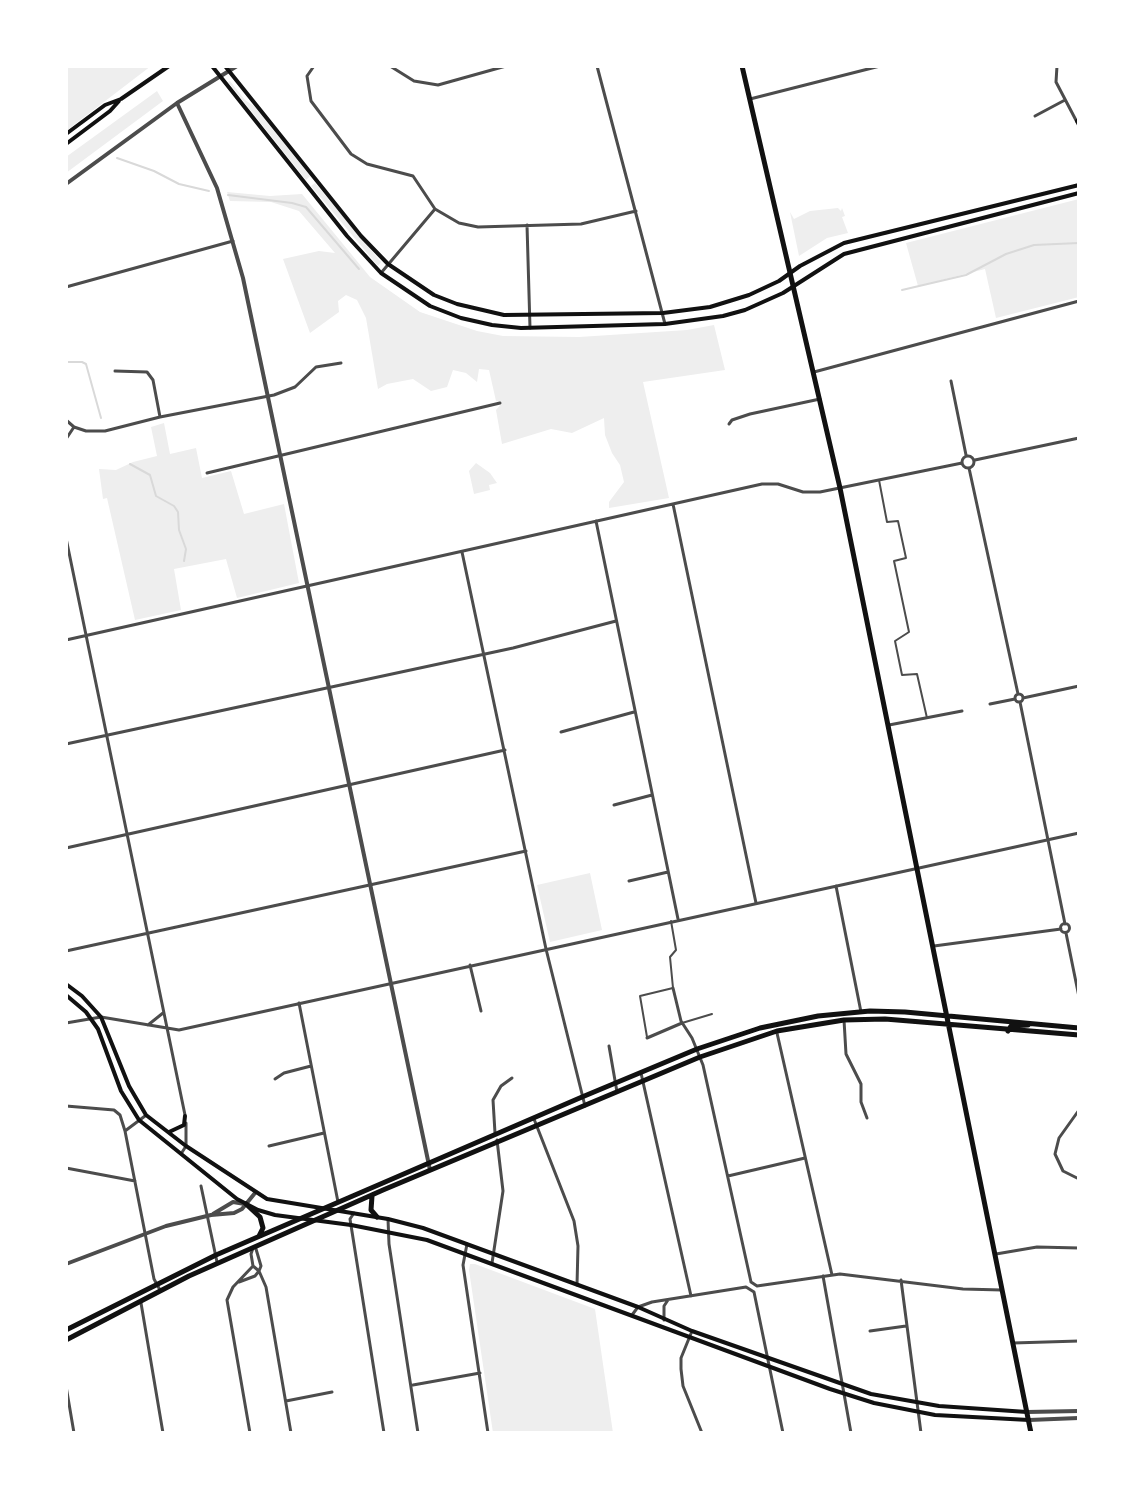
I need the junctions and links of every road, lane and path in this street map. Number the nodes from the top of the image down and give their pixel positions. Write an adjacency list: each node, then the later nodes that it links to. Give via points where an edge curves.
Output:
1 (169, 66): 13 (main road)
2 (212, 66): 12 (main road)
3 (237, 66): 11 (street)
4 (314, 66): 26 (street, via 307,76 311,101 351,154 367,164 413,176)
5 (390, 66): 6 (street, via 414,81 438,85)
6 (506, 66)
7 (597, 66): 27 (street)
8 (742, 66): 14 (main road)
9 (880, 66): 14 (street)
10 (1057, 66): 15 (street, via 1056,82)
11 (227, 68): 12 (street); 21 (main road)
12 (219, 77): 16 (street); 23 (main road)
13 (121, 99): 19 (main road); 20 (main road)
14 (750, 99): 31 (main road)
15 (1065, 100): 17 (street); 18 (street)
16 (177, 103): 22 (street); 29 (street, via 217,188)
17 (1035, 116)
18 (1078, 124)
19 (66, 134)
20 (66, 144)
21 (315, 178): 23 (main road); 30 (main road)
22 (66, 184)
23 (306, 185): 32 (main road)
24 (1079, 185): 31 (main road, via 844,243)
25 (1079, 193): 33 (main road, via 855,251)
26 (435, 209): 28 (street, via 468,225); 30 (street)
27 (636, 211): 28 (street, via 581,224); 36 (street)
28 (527, 225): 37 (street)
29 (233, 241): 34 (street); 44 (street)
30 (388, 264): 32 (street); 37 (main road, via 414,284 457,304)
31 (791, 272): 33 (main road); 36 (main road, via 725,303)
32 (381, 273): 39 (main road, via 445,312 492,325)
33 (794, 286): 38 (main road, via 745,310); 42 (main road)
34 (66, 287)
35 (1079, 301): 42 (street)
36 (663, 313): 37 (main road); 38 (street)
37 (531, 317): 39 (street)
38 (665, 324): 39 (main road)
39 (530, 328)
40 (341, 363): 44 (street, via 316,367 295,387)
41 (115, 371): 47 (street, via 147,372)
42 (814, 372): 45 (main road)
43 (951, 381): 53 (street)
44 (266, 397): 47 (street); 54 (street)
45 (820, 399): 49 (street, via 750,414); 60 (main road)
46 (500, 403): 54 (street)
47 (160, 417): 50 (street, via 105,431)
48 (66, 420): 50 (street)
49 (729, 424)
50 (74, 427): 52 (street)
51 (1079, 438): 55 (street)
52 (66, 439)
53 (966, 455): 55 (street); 56 (street)
54 (279, 456): 58 (street); 65 (street)
55 (975, 460): 57 (street)
56 (962, 463): 57 (street); 59 (street)
57 (969, 468): 72 (street)
58 (207, 473)
59 (879, 480): 60 (street); 79 (lane, via 887,522 898,521 906,558 894,561 909,632 895,641 902,675 917,674)
60 (840, 488): 61 (street, via 811,492 762,484); 80 (main road)
61 (673, 504): 62 (street); 98 (street)
62 (596, 521): 64 (street); 66 (street)
63 (66, 538): 67 (street)
64 (462, 550): 65 (street); 69 (street)
65 (306, 588): 67 (street); 70 (street)
66 (616, 621): 69 (street); 78 (street)
67 (86, 636): 68 (street); 82 (street)
68 (66, 640)
69 (486, 654): 70 (street); 84 (street)
70 (327, 686): 82 (street); 85 (street)
71 (1079, 686): 73 (street)
72 (1018, 694): 73 (street); 74 (street)
73 (1023, 698): 75 (street)
74 (1015, 699): 75 (street); 76 (street)
75 (1020, 702): 90 (street)
76 (990, 704)
77 (962, 711): 79 (street)
78 (634, 712): 81 (street); 86 (street)
79 (927, 719): 80 (street)
80 (889, 725): 93 (main road)
81 (561, 732)
82 (106, 736): 83 (street); 89 (street)
83 (66, 744)
84 (505, 750): 85 (street); 92 (street)
85 (348, 786): 89 (street); 96 (street)
86 (652, 795): 87 (street); 94 (street)
87 (614, 805)
88 (1079, 833): 90 (street)
89 (127, 835): 91 (street); 105 (street)
90 (1048, 840): 93 (street); 101 (street)
91 (66, 848)
92 (526, 851): 96 (street); 108 (street)
93 (917, 868): 97 (street); 107 (main road)
94 (668, 872): 95 (street); 99 (street)
95 (629, 881)
96 (369, 885): 105 (street); 111 (street)
97 (835, 885): 98 (street); 118 (street)
98 (756, 903): 99 (street)
99 (678, 919): 100 (street)
100 (671, 921): 108 (street); 113 (lane, via 676,950 670,957)
101 (1065, 924): 103 (street); 104 (street)
102 (1079, 927): 103 (street)
103 (1070, 928): 106 (street)
104 (1061, 929): 106 (street); 107 (street)
105 (148, 933): 109 (street); 119 (street)
106 (1066, 933): 115 (street)
107 (932, 946): 121 (main road)
108 (546, 949): 110 (street); 147 (street)
109 (66, 951)
110 (470, 965): 111 (street); 117 (street)
111 (390, 983): 116 (street); 166 (street)
112 (66, 984): 122 (main road)
113 (673, 988): 126 (street); 136 (lane, via 640,996)
114 (66, 995): 123 (main road)
115 (1079, 997)
116 (299, 1003): 132 (street); 140 (street)
117 (481, 1011)
118 (861, 1012): 121 (main road); 128 (main road)
119 (163, 1013): 130 (street); 132 (street)
120 (712, 1014): 126 (lane)
121 (945, 1015): 127 (main road); 129 (main road)
122 (101, 1017): 123 (street); 130 (street); 151 (main road)
123 (91, 1018): 125 (street); 155 (main road)
124 (844, 1020): 129 (main road); 133 (main road); 153 (street, via 846,1054 861,1084)
125 (66, 1023)
126 (682, 1023): 136 (street); 138 (street)
127 (1036, 1023): 131 (main road); 134 (main road)
128 (776, 1024): 133 (street); 138 (main road)
129 (947, 1024): 134 (main road); 193 (main road)
130 (148, 1025): 132 (street)
131 (1079, 1028)
132 (167, 1029): 152 (street)
133 (777, 1031): 139 (main road); 165 (street)
134 (1008, 1031): 135 (main road)
135 (1079, 1035)
136 (647, 1038)
137 (609, 1046): 145 (street)
138 (697, 1049): 139 (street); 141 (main road)
139 (700, 1057): 144 (main road); 168 (street)
140 (311, 1066): 143 (street); 159 (street)
141 (641, 1073): 144 (street); 145 (main road)
142 (512, 1078): 160 (street, via 493,1100)
143 (275, 1079)
144 (643, 1081): 146 (main road); 212 (street)
145 (616, 1084): 146 (street); 147 (main road)
146 (617, 1092): 149 (main road)
147 (582, 1097): 149 (street); 154 (main road)
148 (66, 1106): 157 (street, via 114,1110)
149 (585, 1106): 156 (main road)
150 (1079, 1110): 169 (street, via 1056,1145 1056,1161)
151 (146, 1115): 155 (street); 158 (main road)
152 (185, 1116): 158 (main road, via 184,1125); 162 (street)
153 (867, 1118)
154 (534, 1119): 156 (street); 160 (main road)
155 (139, 1120): 157 (street); 164 (main road)
156 (537, 1127): 161 (main road); 205 (street, via 574,1221)
157 (125, 1131): 170 (street)
158 (168, 1132): 162 (main road)
159 (324, 1133): 163 (street); 174 (street)
160 (496, 1134): 161 (street); 166 (main road)
161 (498, 1143): 166 (main road); 191 (street, via 503,1191)
162 (186, 1146): 164 (street); 172 (main road)
163 (269, 1146)
164 (181, 1154): 175 (main road)
165 (805, 1158): 168 (street); 199 (street)
166 (429, 1167): 173 (main road); 174 (main road)
167 (66, 1168): 170 (street)
168 (728, 1176): 203 (street)
169 (1079, 1179)
170 (135, 1181): 186 (street)
171 (201, 1186): 179 (street)
172 (255, 1193): 175 (street); 176 (main road, via 276,1202)
173 (372, 1195): 177 (main road); 180 (main road, via 371,1210)
174 (338, 1202): 176 (main road); 177 (main road)
175 (246, 1204): 179 (street, via 234,1213); 179 (street, via 233,1202); 181 (main road); 187 (main road, via 263,1228)
176 (323, 1208): 177 (main road); 181 (main road)
177 (339, 1210): 178 (main road); 183 (main road)
178 (354, 1213): 180 (main road); 184 (street)
179 (209, 1215): 186 (street); 192 (street)
180 (377, 1217): 182 (main road)
181 (300, 1218): 183 (main road); 187 (main road)
182 (388, 1219): 185 (street); 188 (main road)
183 (316, 1220): 184 (main road); 187 (main road)
184 (351, 1225): 185 (main road); 245 (street)
185 (388, 1232): 190 (main road); 229 (street)
186 (145, 1235): 196 (street); 204 (street)
187 (255, 1241): 192 (main road); 194 (main road); 197 (street); 198 (street)
188 (467, 1244): 190 (street); 191 (main road)
189 (1079, 1248): 193 (street, via 1037,1247)
190 (465, 1253): 195 (main road); 228 (street)
191 (493, 1253): 195 (street); 205 (main road)
192 (216, 1255): 194 (street); 204 (main road)
193 (994, 1255): 209 (main road)
194 (217, 1262): 208 (main road)
195 (492, 1263): 216 (main road)
196 (66, 1264)
197 (253, 1266): 198 (street); 202 (street)
198 (259, 1271): 202 (street); 234 (street)
199 (832, 1275): 200 (street); 201 (street)
200 (823, 1276): 206 (street); 230 (street)
201 (901, 1280): 209 (street); 218 (street)
202 (238, 1282): 243 (street, via 227,1300)
203 (751, 1282): 206 (street); 207 (street)
204 (155, 1284): 208 (street); 211 (main road)
205 (577, 1285): 215 (main road)
206 (757, 1286): 210 (street)
207 (747, 1287): 210 (street); 212 (street)
208 (160, 1290): 214 (main road)
209 (1002, 1290): 225 (main road)
210 (754, 1292): 226 (street)
211 (138, 1293): 214 (street); 219 (main road)
212 (691, 1296): 213 (street)
213 (668, 1299): 215 (street); 217 (street)
214 (140, 1301): 223 (main road); 242 (street)
215 (638, 1307): 216 (street); 217 (main road)
216 (632, 1315): 222 (main road)
217 (664, 1320): 220 (main road)
218 (906, 1326): 221 (street); 235 (street)
219 (66, 1330)
220 (692, 1331): 222 (street); 226 (main road)
221 (870, 1331)
222 (690, 1337): 227 (main road); 248 (street, via 681,1358 681,1376)
223 (66, 1340)
224 (1079, 1341): 225 (street)
225 (1013, 1343): 238 (main road)
226 (769, 1358): 227 (street); 230 (main road)
227 (770, 1367): 233 (main road); 249 (street)
228 (480, 1373): 229 (street); 247 (street)
229 (412, 1385): 246 (street)
230 (841, 1385): 233 (street); 235 (main road)
231 (66, 1386): 241 (street)
232 (332, 1392): 234 (street)
233 (842, 1393): 237 (main road); 250 (street)
234 (286, 1401): 244 (street)
235 (915, 1402): 237 (street); 238 (main road)
236 (1079, 1411): 238 (street)
237 (917, 1412): 240 (main road); 251 (street)
238 (1027, 1412): 240 (main road)
239 (1079, 1418): 240 (street)
240 (1029, 1420): 252 (main road)
241 (74, 1433)
242 (163, 1433)
243 (250, 1433)
244 (291, 1433)
245 (384, 1433)
246 (418, 1433)
247 (488, 1433)
248 (702, 1433)
249 (783, 1433)
250 (851, 1433)
251 (921, 1433)
252 (1031, 1433)

